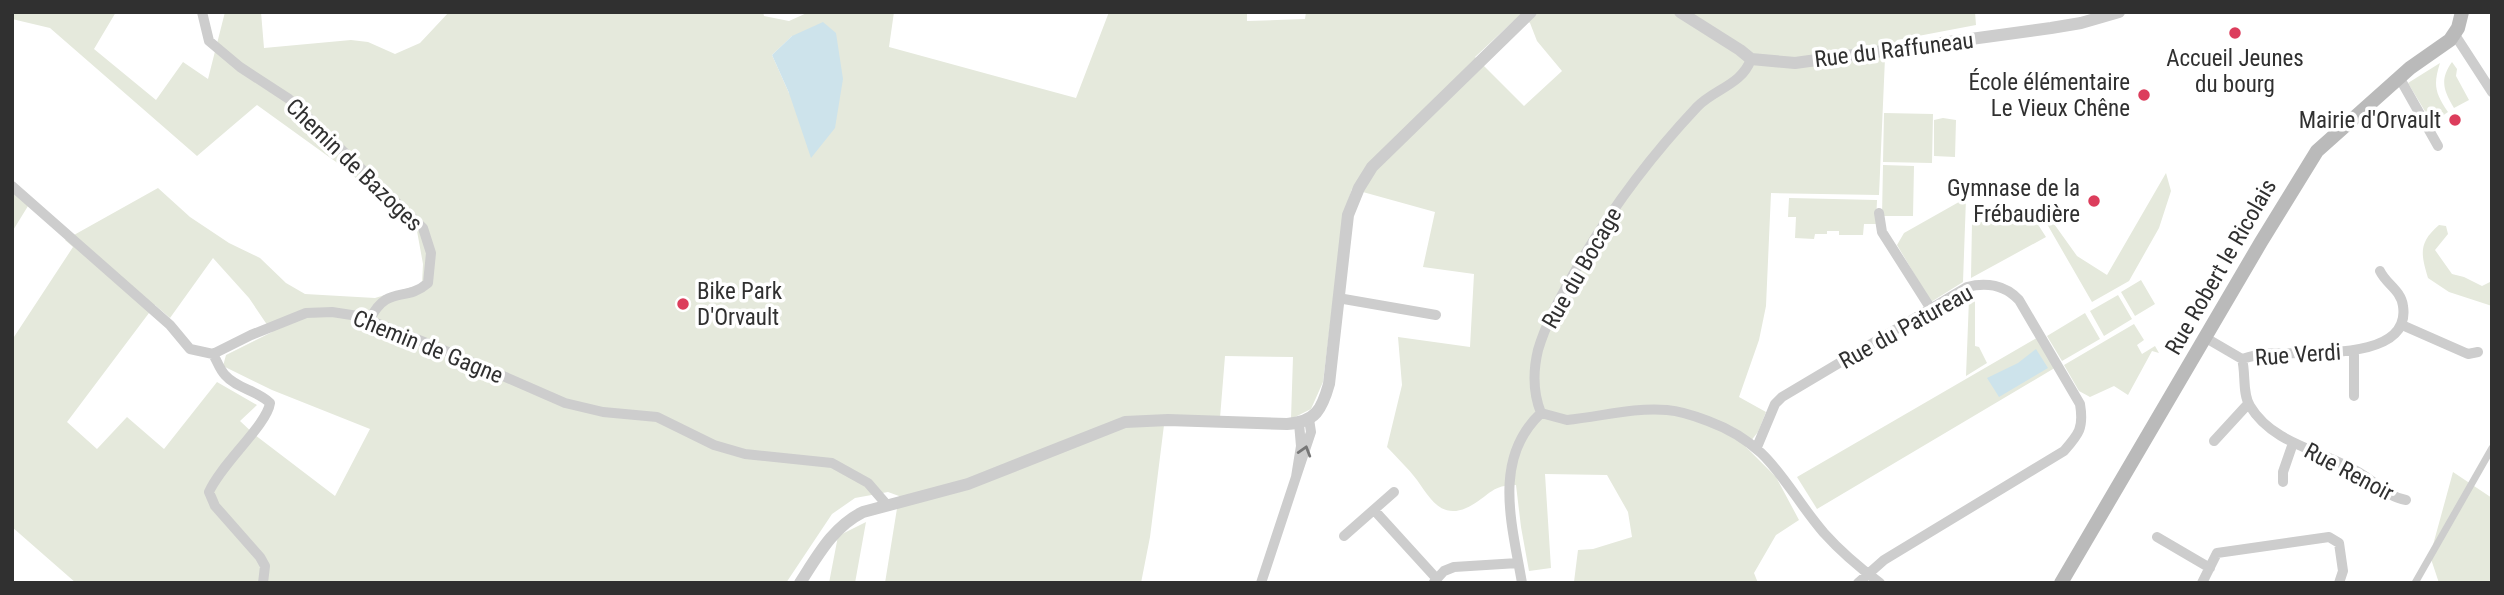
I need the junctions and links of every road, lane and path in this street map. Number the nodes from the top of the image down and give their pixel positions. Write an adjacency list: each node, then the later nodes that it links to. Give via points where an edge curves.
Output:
1 (202, 12): 17 (street, Chemin de Bazoges, via 209,41 289,99 424,228 431,253 428,283 385,299)
2 (1531, 12): 14 (street, via 1372,167 1348,215)
3 (1680, 12): 7 (street, Rue du Raffuneau)
4 (2119, 12): 7 (street, Rue du Raffuneau, via 2047,29 1795,63)
5 (2462, 12): 6 (main road)
6 (2455, 34): 8 (main road, Rue Robert le Ricolais); 9 (street)
7 (1751, 59): 26 (street, Rue du Bocage, via 1741,78 1704,100 1675,131 1592,240 1558,302 1538,352 1535,399)
8 (2399, 77): 10 (street); 19 (main road, Rue Robert le Ricolais, via 2317,151)
9 (2492, 92)
10 (2438, 146)
11 (12, 186): 22 (street, via 170,325 190,348)
12 (1878, 213): 15 (street, via 1882,232)
13 (2380, 271): 18 (street, via 2400,295)
14 (1338, 298): 16 (street); 27 (street, via 1328,384 1315,415)
15 (1931, 309): 30 (street, Rue du Patureau, via 1782,397); 41 (street, Rue du Patureau, via 1974,285 2011,291 2080,404 2083,421 2078,436 2064,451)
16 (1436, 315)
17 (370, 319): 22 (street, Chemin de Gagne, via 306,313); 35 (street, Chemin de Gagne, via 565,403 603,412 657,416 714,445 745,454 832,463 868,483)
18 (2402, 325): 20 (street, Rue Verdi, via 2384,341); 21 (street, via 2468,354)
19 (2206, 338): 23 (street, Rue Verdi); 49 (main road, Rue Robert le Ricolais)
20 (2354, 351): 23 (street, Rue Verdi, via 2262,354); 24 (street, Rue Verdi)
21 (2478, 352)
22 (214, 354): 43 (street, via 224,375 270,403 209,492 215,506 260,557 265,566)
23 (2242, 359): 25 (street)
24 (2354, 396)
25 (2248, 404): 28 (street); 29 (street, Rue Renoir)
26 (1541, 412): 30 (street, via 1567,420 1670,410 1725,428); 39 (street, via 1522,435 1509,471)
27 (1304, 421): 35 (street, via 1125,422 968,484); 45 (street, via 1296,477)
28 (2214, 441)
29 (2293, 443): 32 (street, Rue Renoir); 34 (street, Rue Renoir, via 2360,472 2394,498)
30 (1757, 447): 41 (street, via 1824,533)
31 (2492, 448): 52 (street)
32 (2283, 482)
33 (1394, 492): 36 (street)
34 (2406, 500)
35 (887, 505): 44 (street, via 863,512 837,528)
36 (1374, 510): 37 (street); 42 (street)
37 (1344, 536)
38 (2157, 537): 40 (street)
39 (1518, 563): 42 (street, via 1454,567); 46 (street)
40 (2210, 568): 50 (street); 51 (street, via 2217,553 2329,537 2339,542 2343,572)
41 (1868, 574): 47 (street, Rue du Patureau); 48 (street)
42 (1435, 581)
43 (262, 583)
44 (800, 583)
45 (1261, 583)
46 (1522, 583)
47 (1858, 583)
48 (1880, 583)
49 (2061, 583)
50 (2202, 583)
51 (2339, 583)
52 (2415, 583)

